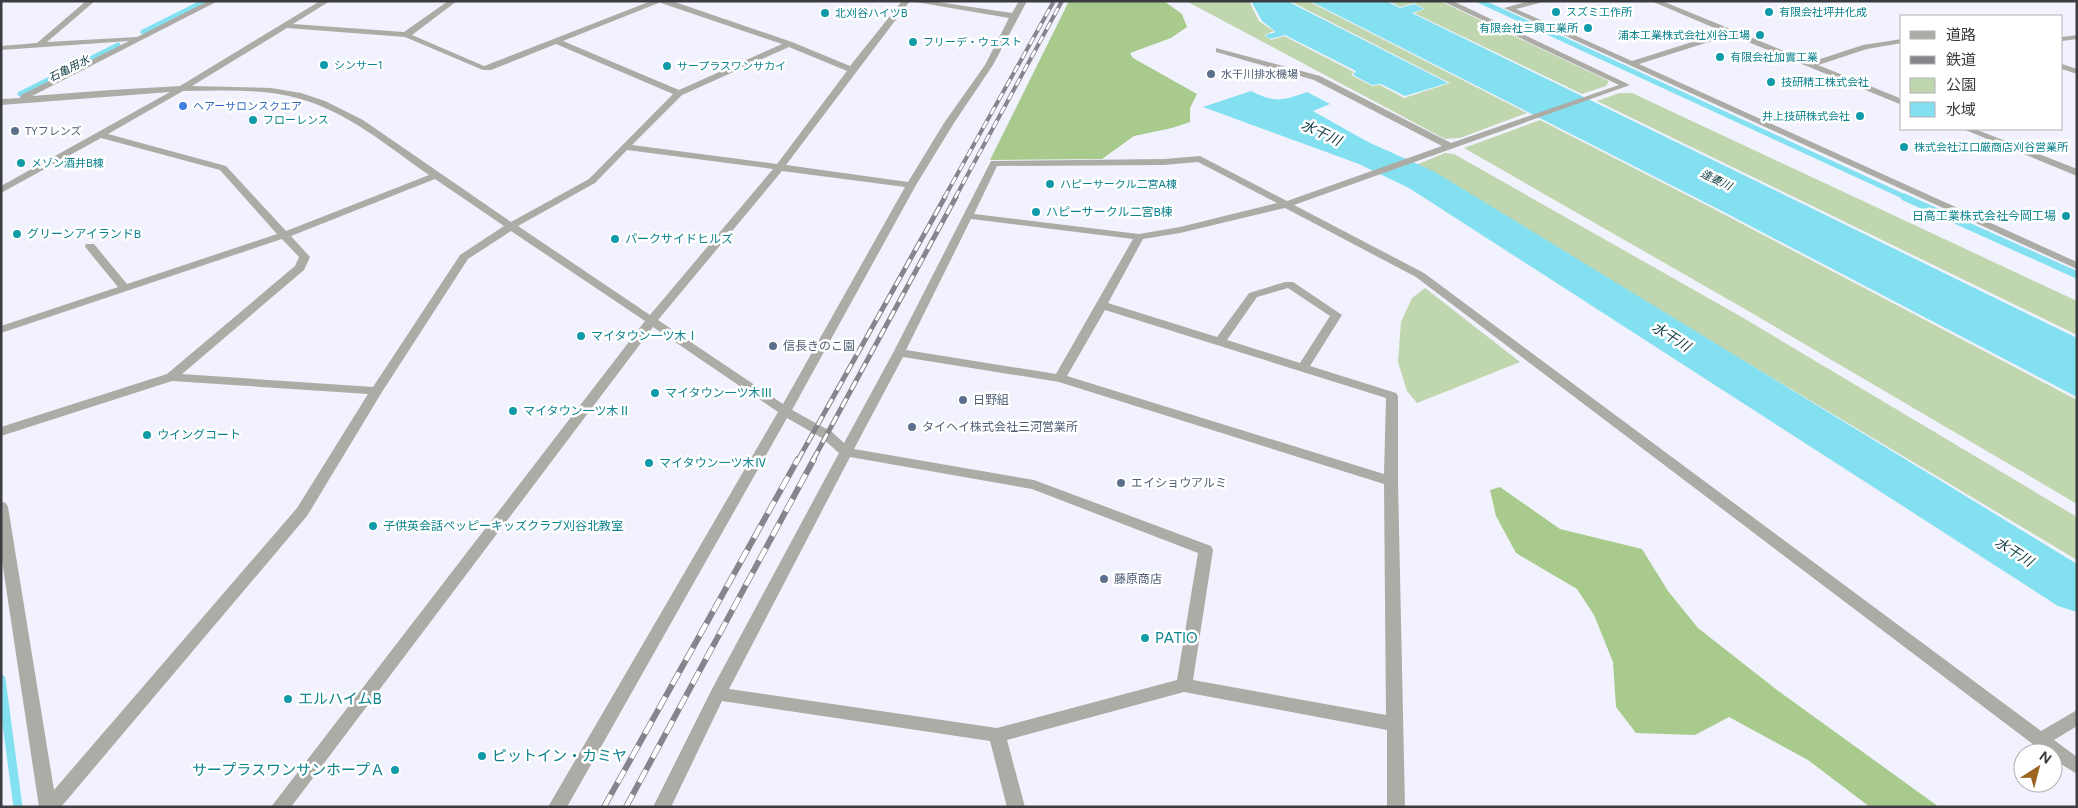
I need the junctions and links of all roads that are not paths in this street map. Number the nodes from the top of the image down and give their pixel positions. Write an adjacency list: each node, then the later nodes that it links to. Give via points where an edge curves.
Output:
1 (91, 1): 23 (street)
2 (214, 1): 18 (street)
3 (326, 1): 14 (street)
4 (454, 1): 16 (street)
5 (658, 1): 21 (street)
6 (664, 1): 22 (street)
7 (906, 1): 29 (street)
8 (914, 1): 13 (street)
9 (1023, 1): 13 (street)
10 (1446, 1): 40 (street, via 1626,86)
11 (1543, 1): 26 (street, via 1508,8)
12 (1655, 1): 15 (street)
13 (1014, 16): 44 (street, via 989,65)
14 (287, 26): 16 (street); 31 (street)
15 (1730, 33): 26 (street); 27 (street)
16 (406, 35): 21 (street, via 483,68 494,67)
17 (2077, 37): 19 (street)
18 (139, 38): 23 (street); 33 (street)
19 (2063, 39)
20 (1900, 41): 27 (street, via 1866,47)
21 (558, 42): 32 (street)
22 (789, 44): 29 (street); 32 (street)
23 (39, 45): 24 (street)
24 (1, 48)
25 (1219, 50): 40 (street, via 1317,78)
26 (1632, 64): 52 (street)
27 (1809, 66): 34 (street)
28 (2063, 66): 30 (street)
29 (852, 70): 41 (street)
30 (2077, 72)
31 (183, 88): 33 (street); 38 (street); 43 (street, via 259,90 301,96 370,128)
32 (679, 93): 39 (street)
33 (18, 100): 35 (street); 36 (street)
34 (1900, 101)
35 (1, 102)
36 (1, 109)
37 (1970, 130): 42 (street)
38 (101, 135): 45 (street); 49 (street, via 223,168)
39 (625, 147): 41 (street); 48 (street, via 592,181)
40 (1451, 147): 46 (street)
41 (779, 168): 44 (street); 55 (street)
42 (2077, 174)
43 (435, 176): 48 (street); 49 (street)
44 (911, 185): 63 (street)
45 (1, 190)
46 (1287, 204): 47 (street, via 1200,159 994,163); 50 (street); 73 (street, via 1420,275)
47 (968, 216): 50 (street); 58 (street)
48 (511, 226): 55 (street); 62 (street, via 464,257)
49 (284, 235): 53 (street); 60 (street, via 305,257 300,268)
50 (1139, 237): 54 (street)
51 (90, 246): 53 (street)
52 (2077, 266)
53 (125, 289): 56 (street)
54 (1102, 305): 57 (street); 61 (street)
55 (651, 320): 63 (street); 76 (street)
56 (1, 330)
57 (1220, 341): 59 (street); 59 (street, via 1254,295 1289,284 1336,315)
58 (899, 353): 61 (street); 65 (street)
59 (1303, 368): 66 (street, via 1392,396)
60 (172, 377): 62 (street); 64 (street)
61 (1060, 378): 66 (street)
62 (376, 391): 75 (street, via 302,512)
63 (784, 412): 65 (street, via 827,435); 77 (street)
64 (1, 432)
65 (846, 452): 68 (street, via 1034,485 1206,550); 69 (street)
66 (1391, 481): 71 (street)
67 (1, 506): 75 (street)
68 (1184, 686): 71 (street); 72 (street)
69 (718, 694): 72 (street); 78 (street)
70 (2077, 717): 73 (street)
71 (1395, 724): 80 (street)
72 (997, 735): 79 (street)
73 (2040, 740): 74 (street)
74 (2077, 767)
75 (49, 807)
76 (280, 807)
77 (557, 807)
78 (662, 807)
79 (1016, 807)
80 (1396, 807)

